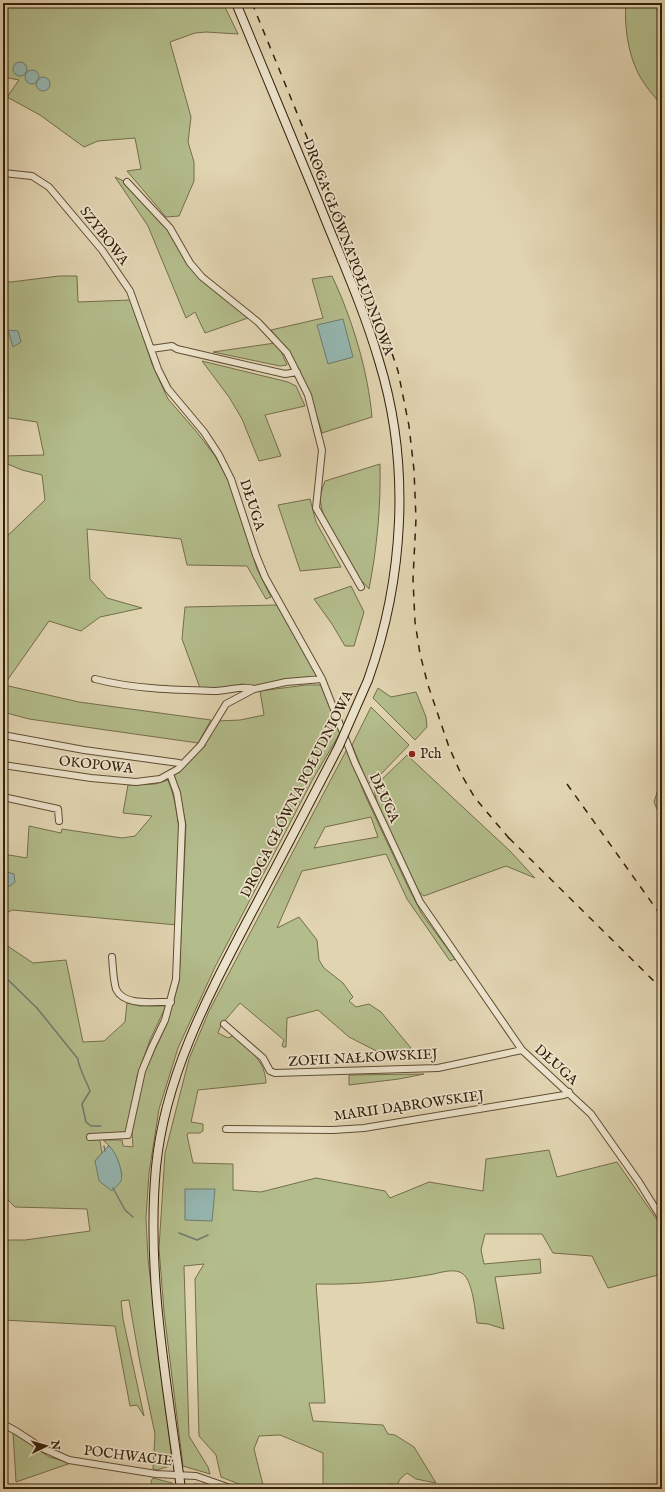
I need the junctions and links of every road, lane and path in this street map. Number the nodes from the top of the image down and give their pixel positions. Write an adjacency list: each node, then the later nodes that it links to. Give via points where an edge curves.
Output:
1 (236, 3): 25 (main road, DROGA GŁÓWNA POŁUDNIOWA, bridge, via 358,299 379,361 389,400 398,473 397,546 388,611 368,680 339,746 204,1006 182,1058 164,1121 156,1168 154,1256 158,1317)
2 (3, 173): 4 (street, SZYBOWA, via 32,176 49,187 86,230 130,291)
3 (127, 182): 5 (street, via 170,228 190,263 202,277 258,322 287,353)
4 (151, 349): 5 (street, via 172,346 286,374); 8 (street, DŁUGA, via 168,389 204,432 219,455 231,479 265,577)
5 (297, 372): 6 (street, via 308,395 322,450 316,508)
6 (361, 587)
7 (95, 679): 9 (street, OKOPOWA, via 155,688 216,691 247,687)
8 (322, 679): 9 (street, OKOPOWA, via 286,682); 19 (street, DŁUGA, via 355,763 420,902)
9 (254, 689): 12 (street, OKOPOWA, via 226,704 201,745)
10 (3, 735): 12 (street, OKOPOWA)
11 (3, 765): 13 (street, OKOPOWA, via 136,782 160,779)
12 (182, 765): 13 (street, OKOPOWA)
13 (170, 774): 17 (street, via 182,824 176,979)
14 (3, 797): 15 (street, via 58,808)
15 (59, 821)
16 (112, 957): 17 (street, via 116,989 120,995 131,1001)
17 (171, 1002): 22 (street, via 142,1071 128,1135)
18 (224, 1024): 19 (street, ZOFII NAŁKOWSKIEJ, via 263,1058 270,1071 275,1074 438,1068)
19 (522, 1050): 20 (street, DŁUGA)
20 (569, 1092): 21 (street, MARII DĄBROWSKIEJ, via 564,1095 364,1128); 23 (street, DŁUGA, via 591,1114)
21 (226, 1129)
22 (90, 1137)
23 (662, 1219)
24 (3, 1424): 25 (street, POCHWACIE, via 42,1448 69,1460 161,1475)
25 (179, 1475): 26 (main road, DROGA GŁÓWNA POŁUDNIOWA); 27 (street, POCHWACIE, via 201,1476)
26 (181, 1489)
27 (233, 1489)

